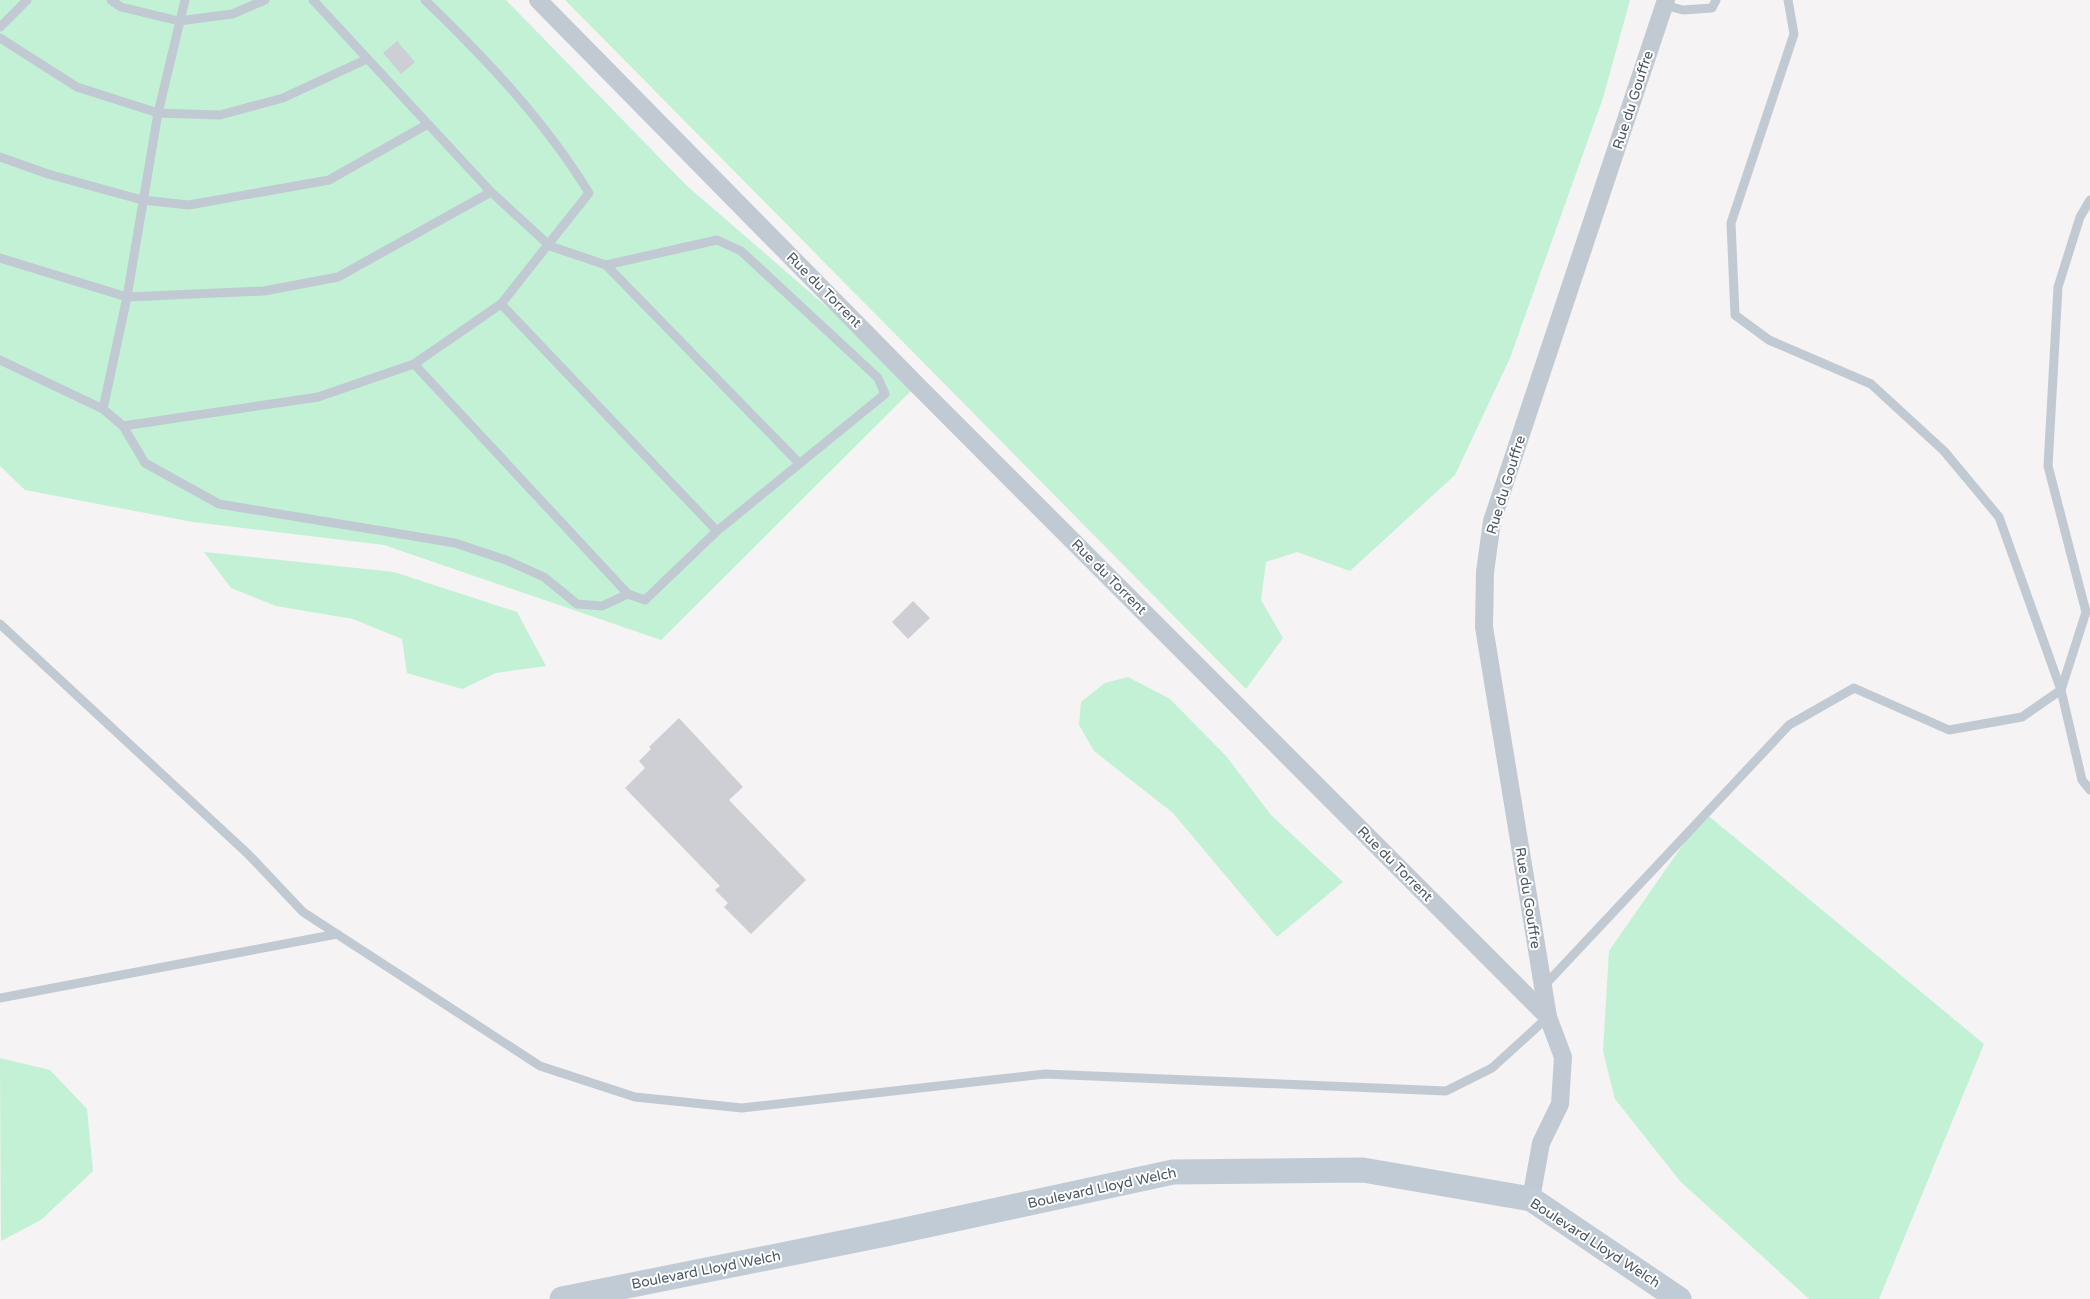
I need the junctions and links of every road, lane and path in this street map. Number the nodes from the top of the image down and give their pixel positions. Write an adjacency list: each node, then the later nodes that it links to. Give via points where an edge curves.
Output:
1 (27, 0): 12 (lane)
2 (112, 0): 11 (lane, via 121,7)
3 (185, 0): 11 (lane)
4 (265, 0): 11 (lane, via 232,14)
5 (313, 0): 14 (lane)
6 (425, 0): 21 (lane, via 484,56 570,160 589,193)
7 (538, 0): 39 (street, Rue du Torrent)
8 (1716, 0): 10 (lane, via 1712,8 1683,10)
9 (1788, 0): 34 (lane, via 1794,34 1730,223 1735,315 1769,340 1871,384 1944,451 1999,517)
10 (1665, 3): 37 (street, Rue du Gouffre, via 1492,521 1485,572 1484,627)
11 (179, 21): 15 (lane)
12 (0, 27)
13 (0, 38): 15 (lane, via 77,87)
14 (367, 59): 15 (lane, via 283,98 220,115); 16 (lane)
15 (158, 113): 19 (lane)
16 (428, 124): 18 (lane); 19 (lane, via 329,180 189,205)
17 (0, 157): 19 (lane)
18 (491, 192): 21 (lane); 24 (lane, via 338,277 264,291)
19 (142, 200): 24 (lane)
20 (2090, 200): 34 (lane, via 2080,218 2058,287 2048,466 2086,612)
21 (550, 246): 23 (lane); 25 (lane)
22 (0, 258): 24 (lane)
23 (606, 265): 30 (lane); 30 (lane, via 717,240 741,250 878,378 885,394)
24 (127, 297): 28 (lane)
25 (501, 304): 27 (lane); 31 (lane)
26 (0, 360): 28 (lane)
27 (414, 364): 29 (lane, via 318,397); 32 (lane)
28 (103, 409): 29 (lane)
29 (123, 426): 32 (lane, via 145,463 219,504 455,543 544,577 577,604 602,606)
30 (799, 463): 31 (lane)
31 (717, 531): 32 (lane, via 645,600)
32 (628, 594)
33 (0, 624): 36 (lane, via 248,854 303,912)
34 (2061, 690): 35 (lane, via 2082,780); 37 (lane, via 2022,717 1949,730 1854,688 1789,725)
35 (2090, 790)
36 (337, 934): 38 (lane); 39 (lane, via 540,1066 635,1097 742,1108 1045,1074 1446,1091 1492,1068)
37 (1543, 987): 39 (street, Rue du Gouffre)
38 (0, 998)
39 (1548, 1017): 40 (street, Rue du Torrent, via 1563,1057 1560,1104 1541,1143)
40 (1531, 1199): 41 (main road, Boulevard Lloyd Welch, via 1363,1170 1173,1172); 42 (main road, Boulevard Lloyd Welch)
41 (562, 1299)
42 (1679, 1299)

